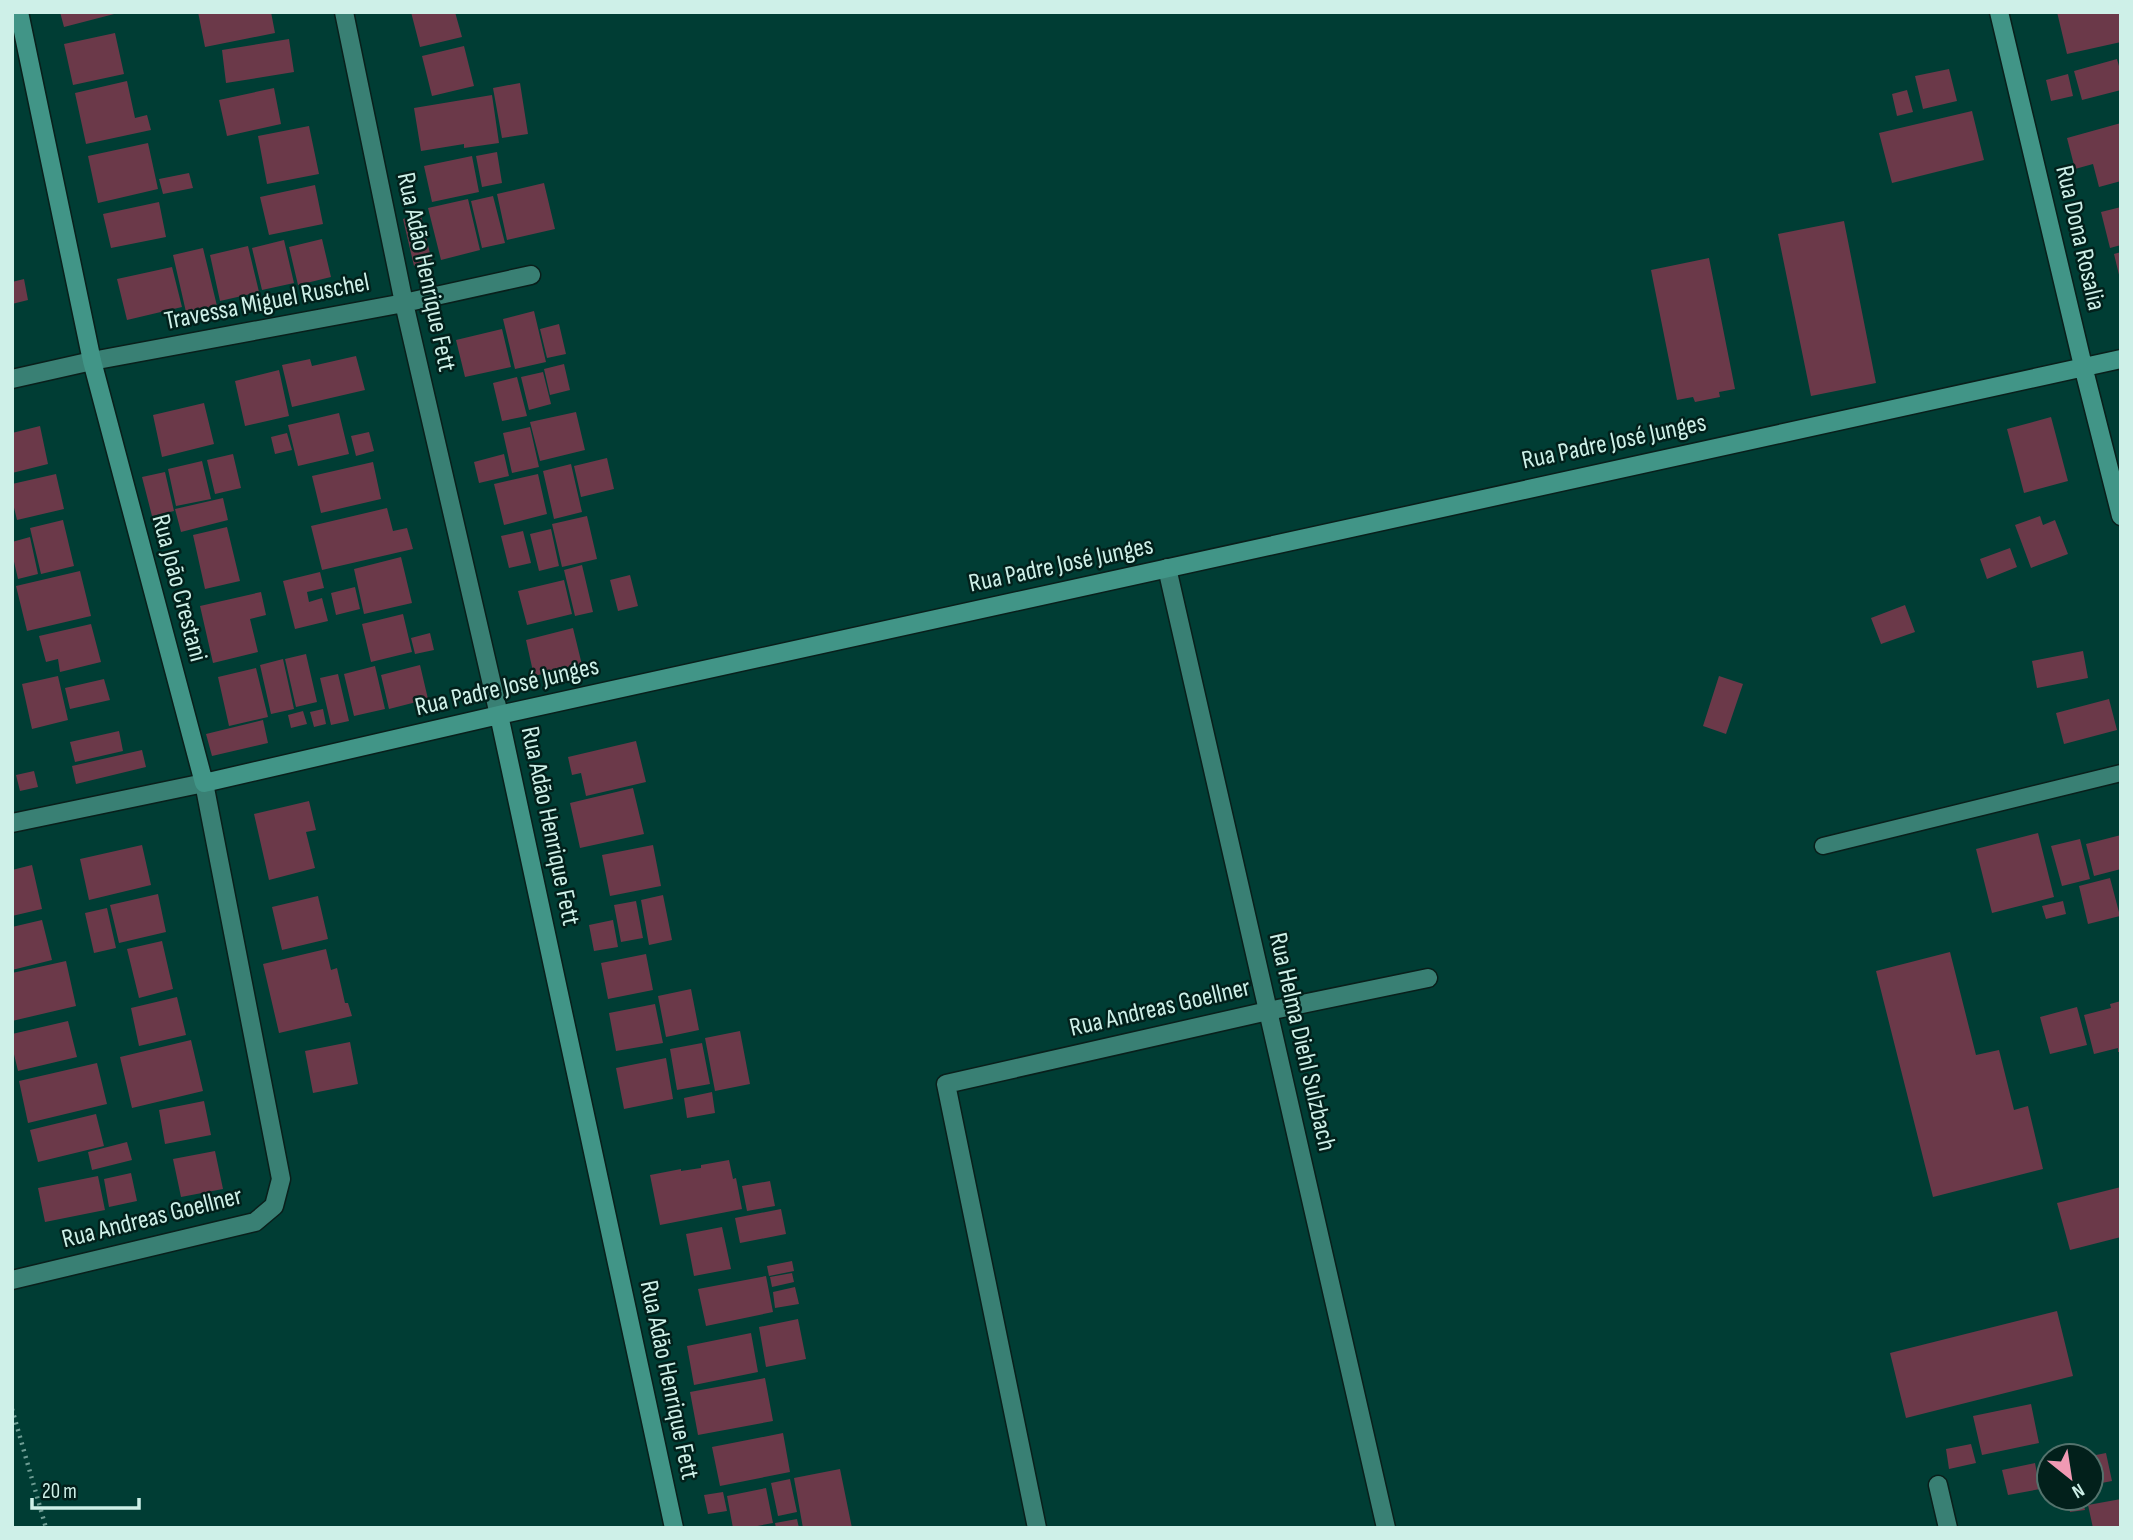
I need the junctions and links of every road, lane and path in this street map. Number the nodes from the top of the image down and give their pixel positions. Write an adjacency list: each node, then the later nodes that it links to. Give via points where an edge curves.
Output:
1 (19, 12): 7 (street, Rua João Crestani)
2 (344, 12): 5 (street, Rua Adão Henrique Fett)
3 (1999, 12): 8 (street, Rua Dona Rosalia)
4 (531, 275): 5 (street, Travessa Miguel Ruschel)
5 (404, 303): 7 (street, Travessa Miguel Ruschel); 12 (street, Rua Adão Henrique Fett)
6 (2121, 359): 8 (street, Rua Padre José Junges)
7 (92, 361): 9 (street, Travessa Miguel Ruschel); 14 (street, Rua João Crestani)
8 (2083, 366): 10 (street, Rua Dona Rosalia); 11 (street, Rua Padre José Junges)
9 (12, 379)
10 (2121, 516)
11 (1167, 568): 12 (street, Rua Padre José Junges); 18 (street, Rua Helma Diehl Sulzbach)
12 (499, 715): 14 (street, Rua Padre José Junges); 24 (street, Rua Adão Henrique Fett)
13 (2121, 773): 16 (lane)
14 (204, 783): 15 (street, Rua Padre José Junges); 19 (street, Rua João Crestani)
15 (12, 823)
16 (1823, 846)
17 (1428, 978): 18 (street, Rua Andreas Goellner)
18 (1268, 1011): 25 (street, Rua Andreas Goellner, via 946,1084); 26 (street, Rua Helma Diehl Sulzbach)
19 (281, 1179): 20 (street, Rua Andreas Goellner, via 274,1206 255,1222)
20 (12, 1280)
21 (12, 1409): 23 (path)
22 (1938, 1485): 27 (street)
23 (46, 1528)
24 (674, 1528)
25 (1037, 1528)
26 (1386, 1528)
27 (1948, 1528)

